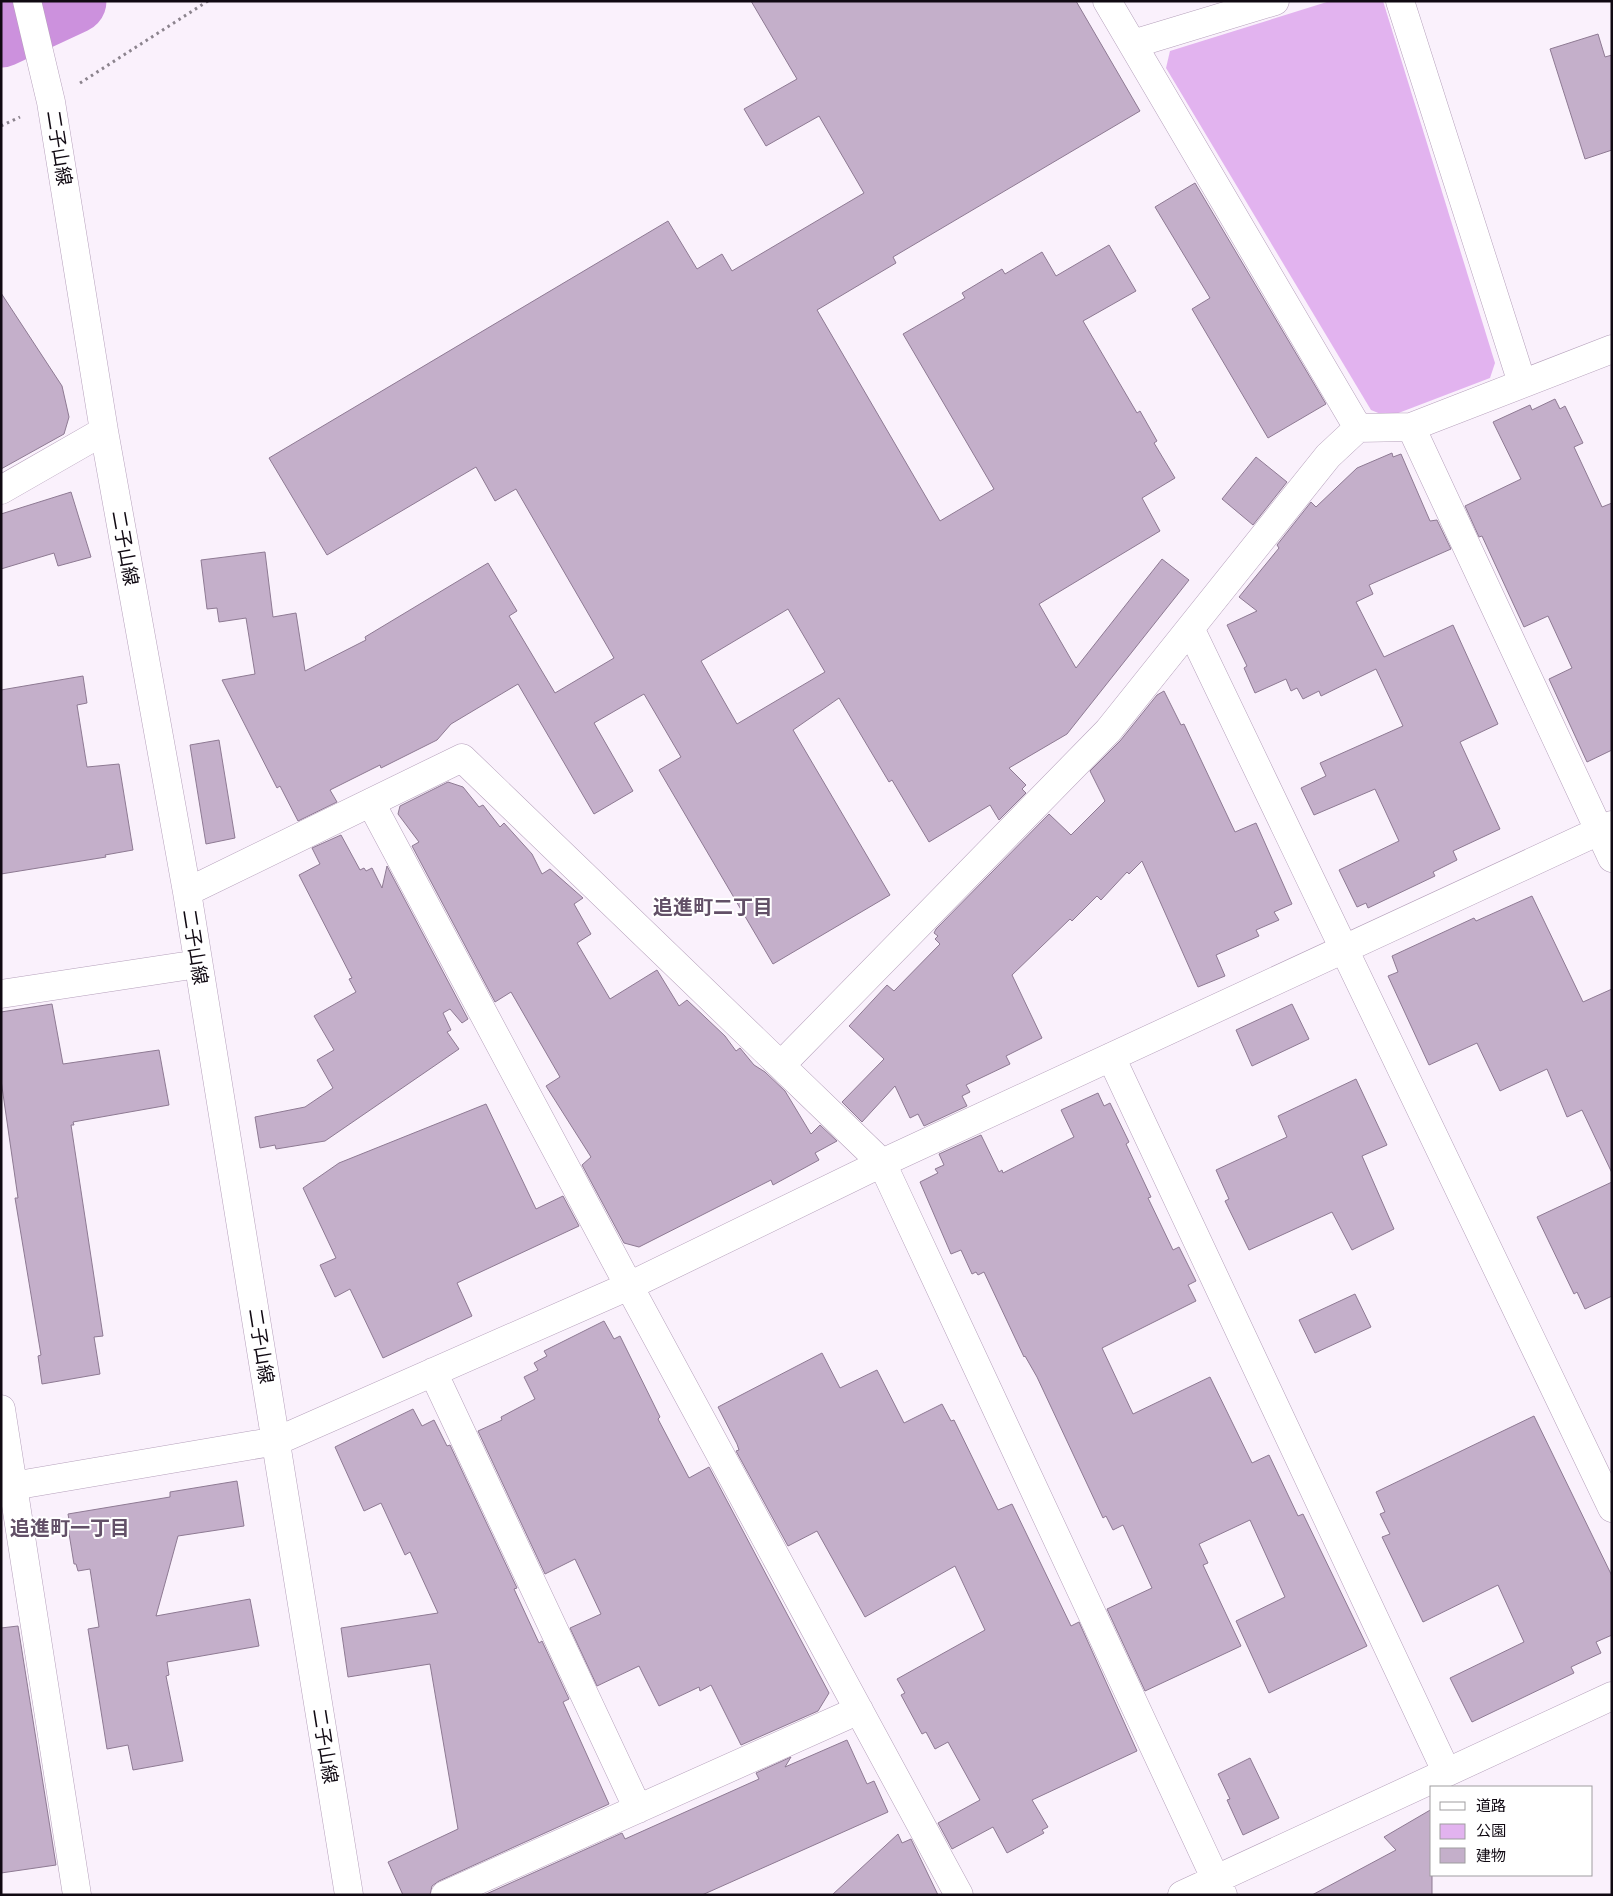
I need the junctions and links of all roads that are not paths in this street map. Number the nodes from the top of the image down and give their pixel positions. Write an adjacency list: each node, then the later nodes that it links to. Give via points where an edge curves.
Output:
1 (27, 1): 10 (street, 二子山線, via 50,96)
2 (1108, 1): 5 (street)
3 (1275, 1): 5 (street)
4 (1400, 1): 7 (street)
5 (1133, 44): 9 (street)
6 (1612, 350): 7 (street)
7 (1522, 383): 8 (street)
8 (1411, 427): 9 (street); 14 (street)
9 (1358, 428): 12 (street, via 1328,456)
10 (104, 431): 11 (street); 16 (street, 二子山線)
11 (1, 490)
12 (1191, 630): 17 (street); 21 (street, via 1108,731)
13 (371, 803): 16 (street); 21 (street, via 462,758); 23 (street)
14 (1606, 828): 15 (street); 17 (street)
15 (1612, 858)
16 (186, 892): 18 (street, 二子山線)
17 (1344, 950): 20 (street); 28 (street)
18 (198, 964): 19 (street); 26 (street, 二子山線)
19 (1, 994)
20 (1111, 1057): 22 (street); 31 (street)
21 (782, 1064): 22 (street)
22 (882, 1163): 23 (street); 33 (street)
23 (629, 1286): 24 (street); 30 (street)
24 (433, 1372): 26 (street); 32 (street)
25 (1, 1409): 27 (street)
26 (277, 1441): 27 (street); 35 (street, 二子山線)
27 (7, 1487): 34 (street)
28 (1612, 1508)
29 (1612, 1696): 31 (street)
30 (859, 1710): 32 (street); 37 (street)
31 (1446, 1771): 33 (street)
32 (638, 1809): 36 (street)
33 (1219, 1887): 38 (street)
34 (77, 1895)
35 (349, 1895)
36 (445, 1895)
37 (959, 1895)
38 (1182, 1895)

